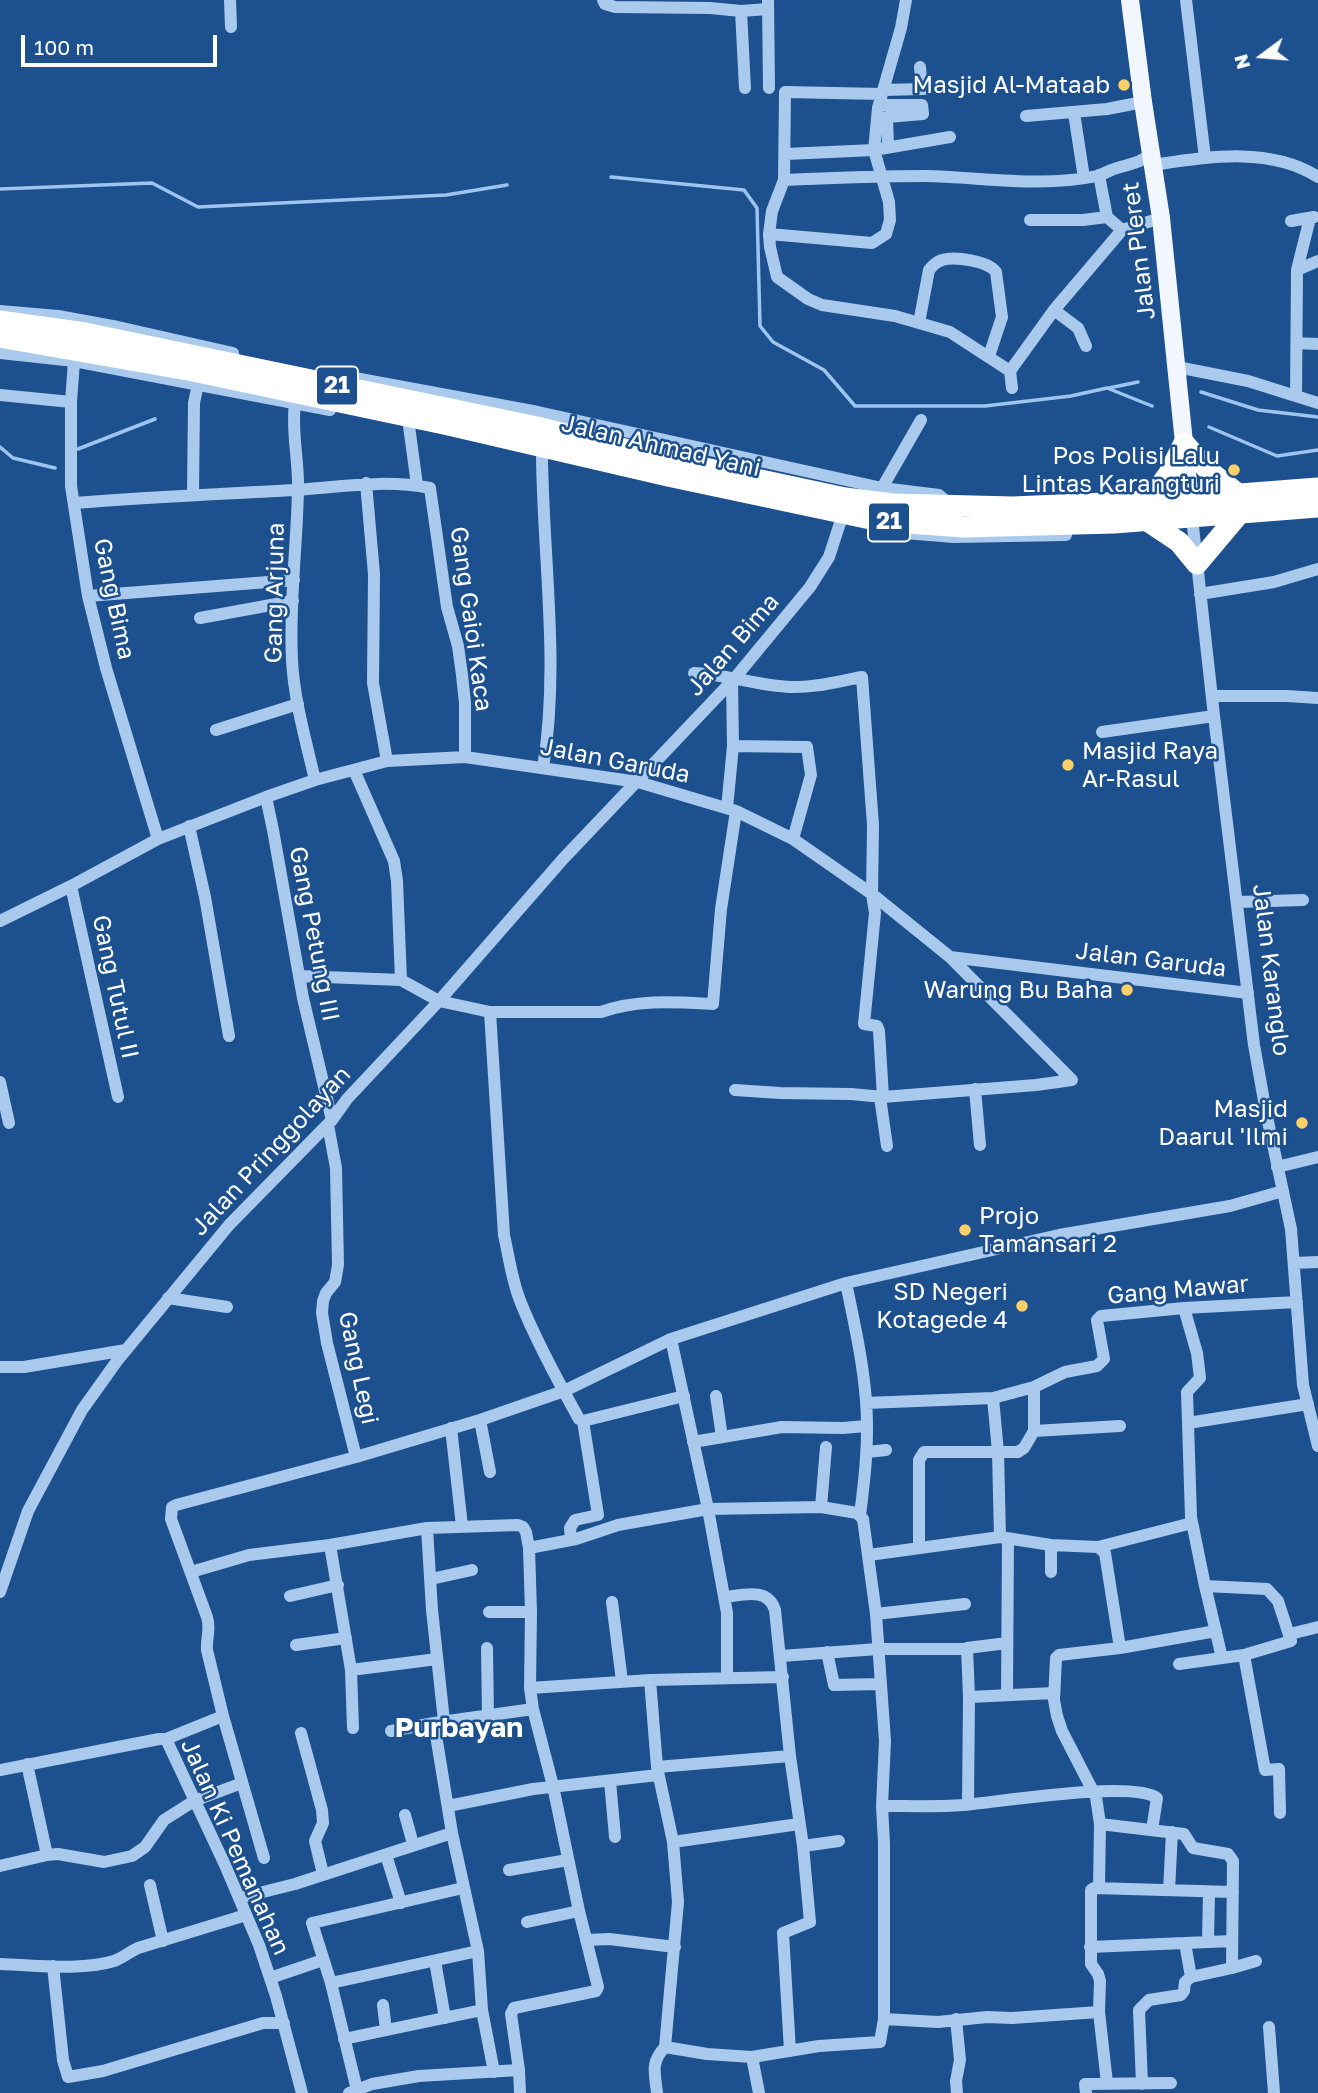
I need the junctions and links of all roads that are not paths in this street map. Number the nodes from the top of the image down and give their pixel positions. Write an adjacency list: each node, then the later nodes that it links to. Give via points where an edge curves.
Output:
1 (230, 0): 9 (street)
2 (603, 0): 6 (street, via 615,7)
3 (906, 0): 15 (street)
4 (1130, 0): 16 (main road, Jalan Pleret)
5 (1186, 0): 23 (street)
6 (710, 4): 8 (street)
7 (768, 4): 8 (street); 13 (street)
8 (741, 11): 12 (street)
9 (231, 27)
10 (920, 67): 14 (street)
11 (943, 86): 14 (street)
12 (745, 88)
13 (769, 88)
14 (922, 89): 15 (street)
15 (881, 96): 20 (street, via 922,104 923,109 923,114 887,117); 21 (street); 22 (street, via 785,92)
16 (1143, 103): 17 (street); 24 (main road, Jalan Pleret)
17 (1074, 113): 18 (street); 28 (street)
18 (1026, 116)
19 (950, 137): 20 (street)
20 (888, 146): 21 (street)
21 (874, 150): 22 (street); 26 (street)
22 (786, 154): 29 (street)
23 (1205, 158): 24 (street); 27 (street, via 1267,158)
24 (1152, 160): 25 (street); 32 (main road, Jalan Pleret)
25 (1099, 175): 28 (street); 31 (street)
26 (882, 176): 28 (street, via 1026,181); 29 (street); 36 (street, via 890,220 886,234 875,242)
27 (1318, 177)
28 (1084, 178)
29 (784, 180): 36 (street)
30 (1314, 217): 34 (street); 38 (street)
31 (1107, 218): 33 (street); 35 (street)
32 (1161, 218): 35 (street); 50 (main road, Jalan Pleret)
33 (1030, 220)
34 (1291, 221)
35 (1122, 230): 39 (street)
36 (769, 234): 42 (street, via 777,277 808,299)
37 (1318, 261): 38 (street)
38 (1297, 270): 44 (street)
39 (1054, 310): 46 (street, via 1078,328); 51 (street)
40 (0, 311): 67 (street, via 118,327)
41 (0, 321): 64 (highway, Jalan Ahmad Yani / 21, via 85,333 496,419)
42 (919, 323): 48 (street, via 950,332); 48 (street, via 934,264 946,258 988,264 996,272 1002,317)
43 (0, 337): 61 (highway, Jalan Ahmad Yani / 21, via 193,371)
44 (1297, 343): 45 (street); 55 (street)
45 (1318, 344)
46 (1086, 346)
47 (0, 353): 49 (street)
48 (989, 356): 51 (street)
49 (74, 361): 52 (street); 56 (street, Gang Bima)
50 (1177, 367): 55 (street); 62 (main road, Jalan Pleret)
51 (1010, 371): 53 (street)
52 (198, 384): 58 (street); 70 (street)
53 (1013, 388)
54 (0, 395): 56 (street)
55 (1296, 396): 57 (street)
56 (71, 402): 71 (street, Gang Bima)
57 (1318, 403)
58 (295, 404): 60 (street); 69 (street, Gang Arjuna)
59 (920, 420): 67 (street)
60 (409, 426): 61 (street); 66 (street)
61 (443, 429): 63 (street); 64 (highway, Jalan Ahmad Yani / 21)
62 (1184, 443): 72 (highway); 75 (main road, Jalan Pleret); 76 (highway)
63 (542, 456): 77 (street); 97 (street, via 550,638 550,713)
64 (670, 469): 73 (highway, Jalan Ahmad Yani / 21, via 845,498); 78 (highway, Jalan Ahmad Yani / 21, via 880,521 964,527)
65 (366, 483): 66 (street); 69 (street); 96 (street, via 374,574 373,683)
66 (416, 485): 95 (street, Gang Gaioi Kaca, via 430,488 462,675)
67 (882, 488): 73 (street, via 939,495)
68 (1318, 488): 72 (highway, Jalan Ahmad Yani / 21)
69 (298, 490): 70 (street); 81 (street, Gang Arjuna)
70 (194, 494): 71 (street)
71 (74, 503): 83 (street, Gang Bima)
72 (1239, 504): 74 (highway, Jalan Ahmad Yani / 21); 75 (highway, Jalan Ahmad Yani / 21); 79 (highway)
73 (951, 507): 76 (highway, Jalan Ahmad Yani / 21)
74 (1318, 507)
75 (1191, 508): 76 (highway, Jalan Ahmad Yani / 21); 79 (street, Jalan Karanglo)
76 (1149, 511): 78 (highway, Jalan Ahmad Yani / 21); 79 (highway)
77 (840, 523): 78 (street, via 880,531 1001,537 1080,534); 87 (street, Jalan Bima, via 829,557 810,587)
78 (1114, 523)
79 (1197, 564): 82 (street, Jalan Karanglo)
80 (1318, 569): 82 (street, via 1274,582)
81 (294, 580): 83 (street); 84 (street, Gang Arjuna)
82 (1200, 594): 88 (street, Jalan Karanglo)
83 (88, 596): 104 (street, Gang Bima)
84 (293, 601): 85 (street); 90 (street, Gang Arjuna, via 292,662)
85 (200, 618)
86 (694, 673): 87 (street)
87 (733, 681): 94 (street); 100 (street, Jalan Bima); 107 (street, via 802,687 862,677 873,825)
88 (1212, 696): 89 (street); 91 (street, Jalan Karanglo)
89 (1318, 698)
90 (298, 704): 92 (street); 99 (street, Gang Arjuna)
91 (1213, 716): 93 (street); 109 (street, Jalan Karanglo)
92 (216, 730)
93 (1102, 732)
94 (733, 746): 102 (street); 105 (street, via 807,747 811,775)
95 (465, 757): 96 (street, Jalan Garuda); 97 (street, Jalan Garuda)
96 (387, 761): 98 (street, Jalan Garuda)
97 (543, 768): 100 (street, Jalan Garuda)
98 (354, 770): 99 (street, Jalan Garuda); 113 (street, via 394,862)
99 (315, 780): 101 (street, Jalan Garuda)
100 (638, 782): 102 (street, Jalan Garuda); 115 (street, Jalan Pringgolayan, via 563,859)
101 (266, 797): 103 (street, Jalan Garuda); 112 (street, Gang Petung III)
102 (732, 810): 105 (street, Jalan Garuda); 116 (street, via 713,1004 668,1001 627,1004 601,1012)
103 (189, 826): 104 (street, Jalan Garuda); 117 (street)
104 (158, 839): 106 (street, Jalan Garuda)
105 (793, 839): 107 (street, Jalan Garuda)
106 (71, 886): 110 (street, Jalan Garuda); 121 (street, Gang Tutul II)
107 (872, 894): 111 (street, Jalan Garuda); 122 (street, via 875,913 864,1024 879,1029)
108 (1303, 900): 109 (street)
109 (1238, 902): 114 (street, Jalan Karanglo)
110 (0, 921)
111 (950, 957): 114 (street, Jalan Garuda); 119 (street, via 1072,1080)
112 (299, 976): 113 (street); 124 (street, Gang Petung III)
113 (401, 980): 115 (street)
114 (1248, 993): 128 (street, Jalan Karanglo)
115 (439, 1001): 116 (street); 124 (street, Jalan Pringgolayan)
116 (490, 1012): 141 (street, via 509,1261 520,1302)
117 (229, 1036)
118 (0, 1082): 123 (street)
119 (975, 1089): 122 (street); 125 (street)
120 (735, 1090): 122 (street)
121 (118, 1097)
122 (882, 1097): 126 (street)
123 (9, 1123)
124 (330, 1123): 133 (street, Jalan Pringgolayan, via 241,1212); 161 (street, Gang Legi, via 338,1265 322,1313)
125 (980, 1145)
126 (887, 1146)
127 (1318, 1157): 128 (street)
128 (1277, 1167): 129 (street, Jalan Karanglo)
129 (1283, 1191): 131 (street, Jalan Karanglo); 132 (street, via 1230,1206 1059,1235)
130 (1318, 1262): 131 (street)
131 (1294, 1263): 134 (street, Jalan Karanglo)
132 (846, 1283): 137 (street); 145 (street)
133 (168, 1298): 135 (street); 138 (street, Jalan Pringgolayan)
134 (1297, 1302): 136 (street, Gang Mawar); 146 (street, Jalan Karanglo)
135 (227, 1307)
136 (1184, 1308): 140 (street, Gang Mawar, via 1101,1316 1097,1320 1102,1363 1065,1372); 149 (street, via 1200,1378 1187,1392)
137 (671, 1339): 141 (street); 142 (street)
138 (126, 1350): 139 (street); 183 (street, Jalan Pringgolayan, via 82,1410 28,1511)
139 (0, 1367)
140 (1034, 1387): 144 (street, Gang Mawar); 153 (street)
141 (564, 1391): 147 (street); 148 (street)
142 (684, 1396): 148 (street); 155 (street)
143 (716, 1396): 154 (street)
144 (993, 1398): 145 (street, Gang Mawar); 160 (street)
145 (866, 1403): 150 (street)
146 (1308, 1404): 149 (street); 156 (street, Jalan Karanglo)
147 (480, 1420): 152 (street); 162 (street)
148 (583, 1420): 170 (street, via 598,1515 575,1520)
149 (1188, 1423): 166 (street)
150 (866, 1426): 154 (street, via 782,1427); 159 (street)
151 (1120, 1426): 153 (street)
152 (451, 1428): 161 (street); 167 (street)
153 (1034, 1431): 160 (street, via 1020,1451)
154 (722, 1437): 155 (street)
155 (693, 1442): 164 (street)
156 (1318, 1446)
157 (826, 1447): 163 (street)
158 (886, 1450): 159 (street)
159 (867, 1452): 165 (street)
160 (998, 1452): 169 (street); 175 (street, via 922,1454)
161 (356, 1457): 178 (street, via 173,1507 171,1519)
162 (490, 1472)
163 (821, 1507): 164 (street); 165 (street)
164 (708, 1509): 170 (street, via 618,1525); 185 (street)
165 (860, 1515): 176 (street)
166 (1192, 1523): 173 (street); 182 (street)
167 (462, 1527): 168 (street); 174 (street, via 518,1525 526,1532)
168 (427, 1528): 171 (street); 180 (street)
169 (1004, 1538): 172 (street); 175 (street); 195 (street)
170 (571, 1540): 174 (street)
171 (330, 1545): 178 (street, via 249,1555); 181 (street)
172 (1051, 1545): 173 (street); 179 (street)
173 (1098, 1547): 198 (street, via 1105,1553)
174 (529, 1548): 189 (street)
175 (919, 1548): 176 (street)
176 (869, 1555): 190 (street)
177 (472, 1570): 180 (street)
178 (191, 1572): 219 (street, via 210,1625 206,1643)
179 (1051, 1572)
180 (431, 1579): 205 (street)
181 (338, 1585): 184 (street); 194 (street)
182 (1205, 1586): 192 (street); 193 (street, via 1267,1589 1278,1601)
183 (0, 1592)
184 (290, 1596)
185 (724, 1597): 203 (street, via 757,1594 769,1599 775,1610); 208 (street)
186 (612, 1602): 211 (street)
187 (965, 1604): 190 (street)
188 (489, 1612): 189 (street)
189 (531, 1612): 213 (street)
190 (876, 1614): 199 (street)
191 (1318, 1627): 193 (street)
192 (1216, 1631): 198 (street); 204 (street)
193 (1290, 1634): 202 (street, via 1290,1643)
194 (346, 1638): 196 (street); 207 (street)
195 (1007, 1643): 200 (street); 215 (street)
196 (296, 1645)
197 (486, 1648): 218 (street)
198 (1120, 1648): 214 (street, via 1059,1655)
199 (878, 1649): 200 (street); 201 (street); 212 (street)
200 (967, 1649): 216 (street)
201 (827, 1652): 203 (street); 212 (street, via 834,1685)
202 (1244, 1655): 204 (street); 237 (street, via 1265,1768 1279,1769)
203 (781, 1656): 209 (street)
204 (1222, 1658): 206 (street)
205 (437, 1659): 207 (street); 220 (street)
206 (1179, 1664)
207 (351, 1670): 221 (street)
208 (727, 1678): 209 (street); 210 (street)
209 (783, 1678): 225 (street)
210 (650, 1680): 211 (street); 228 (street)
211 (622, 1681): 213 (street)
212 (881, 1684): 235 (street, via 885,1741)
213 (530, 1688): 217 (street)
214 (1054, 1693): 215 (street); 232 (street, via 1056,1716)
215 (1007, 1695): 216 (street)
216 (969, 1698): 234 (street)
217 (533, 1709): 218 (street); 231 (street)
218 (488, 1715): 220 (street)
219 (223, 1716): 224 (street); 230 (street)
220 (439, 1722): 222 (street); 236 (street)
221 (354, 1728)
222 (391, 1731)
223 (301, 1734): 255 (street, via 322,1810 323,1823 315,1841)
224 (166, 1739): 226 (street, Jalan Ki Pemanahan); 233 (street, Jalan Ki Pemanahan)
225 (790, 1756): 228 (street); 239 (street)
226 (27, 1764): 227 (street, Jalan Ki Pemanahan); 250 (street)
227 (0, 1770)
228 (658, 1771): 229 (street); 246 (street)
229 (610, 1781): 231 (street); 244 (street)
230 (242, 1783): 233 (street); 251 (street)
231 (553, 1786): 236 (street); 252 (street)
232 (1093, 1792): 234 (street); 240 (street); 241 (street, via 1156,1796)
233 (194, 1801): 250 (street, via 164,1820 145,1847 132,1856 104,1862); 262 (street, Jalan Ki Pemanahan)
234 (968, 1804): 235 (street)
235 (882, 1806): 288 (street)
236 (448, 1807): 243 (street)
237 (1280, 1813)
238 (405, 1815): 247 (street)
239 (799, 1824): 246 (street); 248 (street)
240 (1100, 1825): 241 (street); 258 (street)
241 (1152, 1830): 242 (street)
242 (1172, 1832): 259 (street); 261 (street, via 1184,1834 1193,1848 1228,1854 1233,1861)
243 (452, 1833): 247 (street); 257 (street)
244 (615, 1837)
245 (839, 1841): 248 (street)
246 (674, 1842): 272 (street)
247 (413, 1844): 249 (street)
248 (803, 1846): 295 (street, via 810,1922 783,1933)
249 (386, 1854): 255 (street); 263 (street)
250 (47, 1855): 253 (street)
251 (264, 1858)
252 (569, 1860): 254 (street); 264 (street)
253 (0, 1866)
254 (509, 1870)
255 (323, 1874): 262 (street)
256 (150, 1885): 268 (street)
257 (463, 1888): 263 (street); 274 (street)
258 (1099, 1888): 259 (street); 273 (street, via 1091,1890)
259 (1169, 1890): 260 (street)
260 (1209, 1892): 261 (street); 269 (street)
261 (1233, 1892): 270 (street)
262 (239, 1898): 265 (street, Jalan Ki Pemanahan)
263 (401, 1903): 275 (street, via 312,1923)
264 (579, 1911): 266 (street); 267 (street)
265 (246, 1915): 268 (street); 282 (street, Jalan Ki Pemanahan)
266 (527, 1922)
267 (586, 1940): 272 (street); 297 (street, via 596,1991 513,2008)
268 (163, 1941): 279 (street, via 113,1961)
269 (1208, 1941): 270 (street); 271 (street)
270 (1232, 1941): 280 (street)
271 (1185, 1943): 273 (street); 281 (street)
272 (675, 1947): 294 (street)
273 (1090, 1947): 286 (street, via 1091,1964 1100,1981)
274 (478, 1951): 276 (street); 285 (street)
275 (323, 1960): 282 (street); 283 (street)
276 (435, 1961): 283 (street); 287 (street)
277 (1256, 1961): 280 (street)
278 (0, 1964): 279 (street)
279 (53, 1966): 290 (street, via 68,2077 103,2071 263,2022)
280 (1232, 1968): 281 (street)
281 (1191, 1977): 301 (street, via 1181,1995 1149,2000 1139,2010)
282 (270, 1978): 290 (street, Jalan Ki Pemanahan)
283 (331, 1983): 293 (street)
284 (383, 2005): 292 (street)
285 (482, 2010): 287 (street); 298 (street)
286 (1099, 2012): 289 (street); 299 (street)
287 (445, 2018): 292 (street)
288 (884, 2019): 289 (street); 295 (street, via 880,2042)
289 (956, 2020): 307 (street)
290 (284, 2023): 303 (street, Jalan Ki Pemanahan)
291 (1269, 2027): 309 (street)
292 (386, 2030): 293 (street)
293 (344, 2039): 302 (street)
294 (665, 2048): 296 (street); 305 (street, via 653,2064)
295 (790, 2051): 296 (street)
296 (752, 2057): 306 (street)
297 (519, 2070): 298 (street); 304 (street)
298 (494, 2072): 302 (street, via 419,2076)
299 (1107, 2083): 301 (street); 308 (street, via 1085,2084)
300 (1171, 2083): 301 (street)
301 (1142, 2084)
302 (353, 2092)
303 (302, 2093)
304 (520, 2093)
305 (657, 2093)
306 (759, 2093)
307 (957, 2093)
308 (1086, 2093)
309 (1274, 2093)

